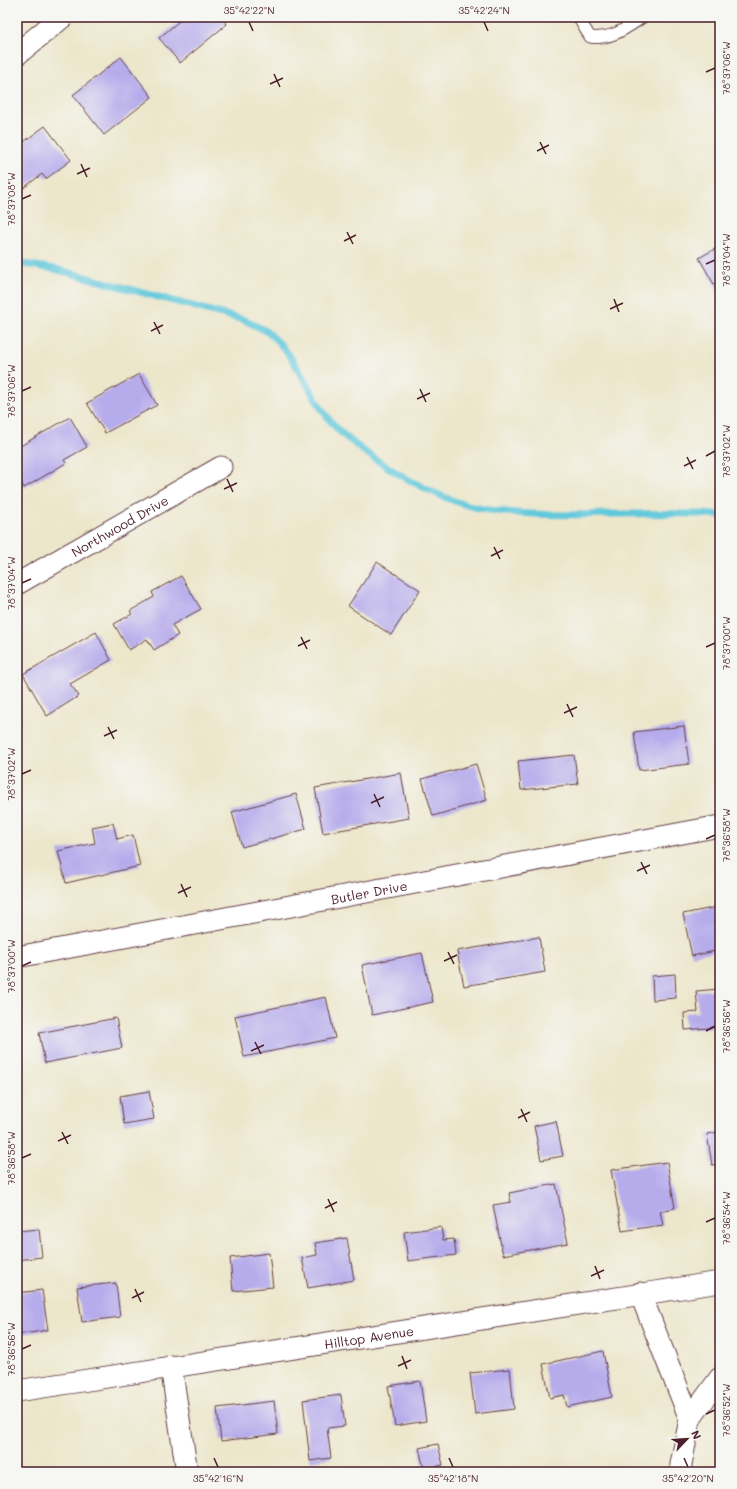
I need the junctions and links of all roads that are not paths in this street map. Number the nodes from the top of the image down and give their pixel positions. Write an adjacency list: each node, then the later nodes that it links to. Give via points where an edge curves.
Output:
1 (62, 17): 4 (street)
2 (578, 17): 3 (lane, via 590,37 601,39 614,36)
3 (643, 17)
4 (17, 54)
5 (221, 467): 6 (street, Northwood Drive)
6 (17, 584)
7 (720, 826): 8 (street, Butler Drive)
8 (17, 957)
9 (720, 1282): 10 (street, Hilltop Avenue)
10 (640, 1293): 11 (street, Hilltop Avenue); 14 (street)
11 (171, 1366): 13 (street, Hilltop Avenue); 15 (street)
12 (720, 1378): 14 (street)
13 (17, 1391)
14 (690, 1419): 16 (street)
15 (186, 1472)
16 (681, 1472)

